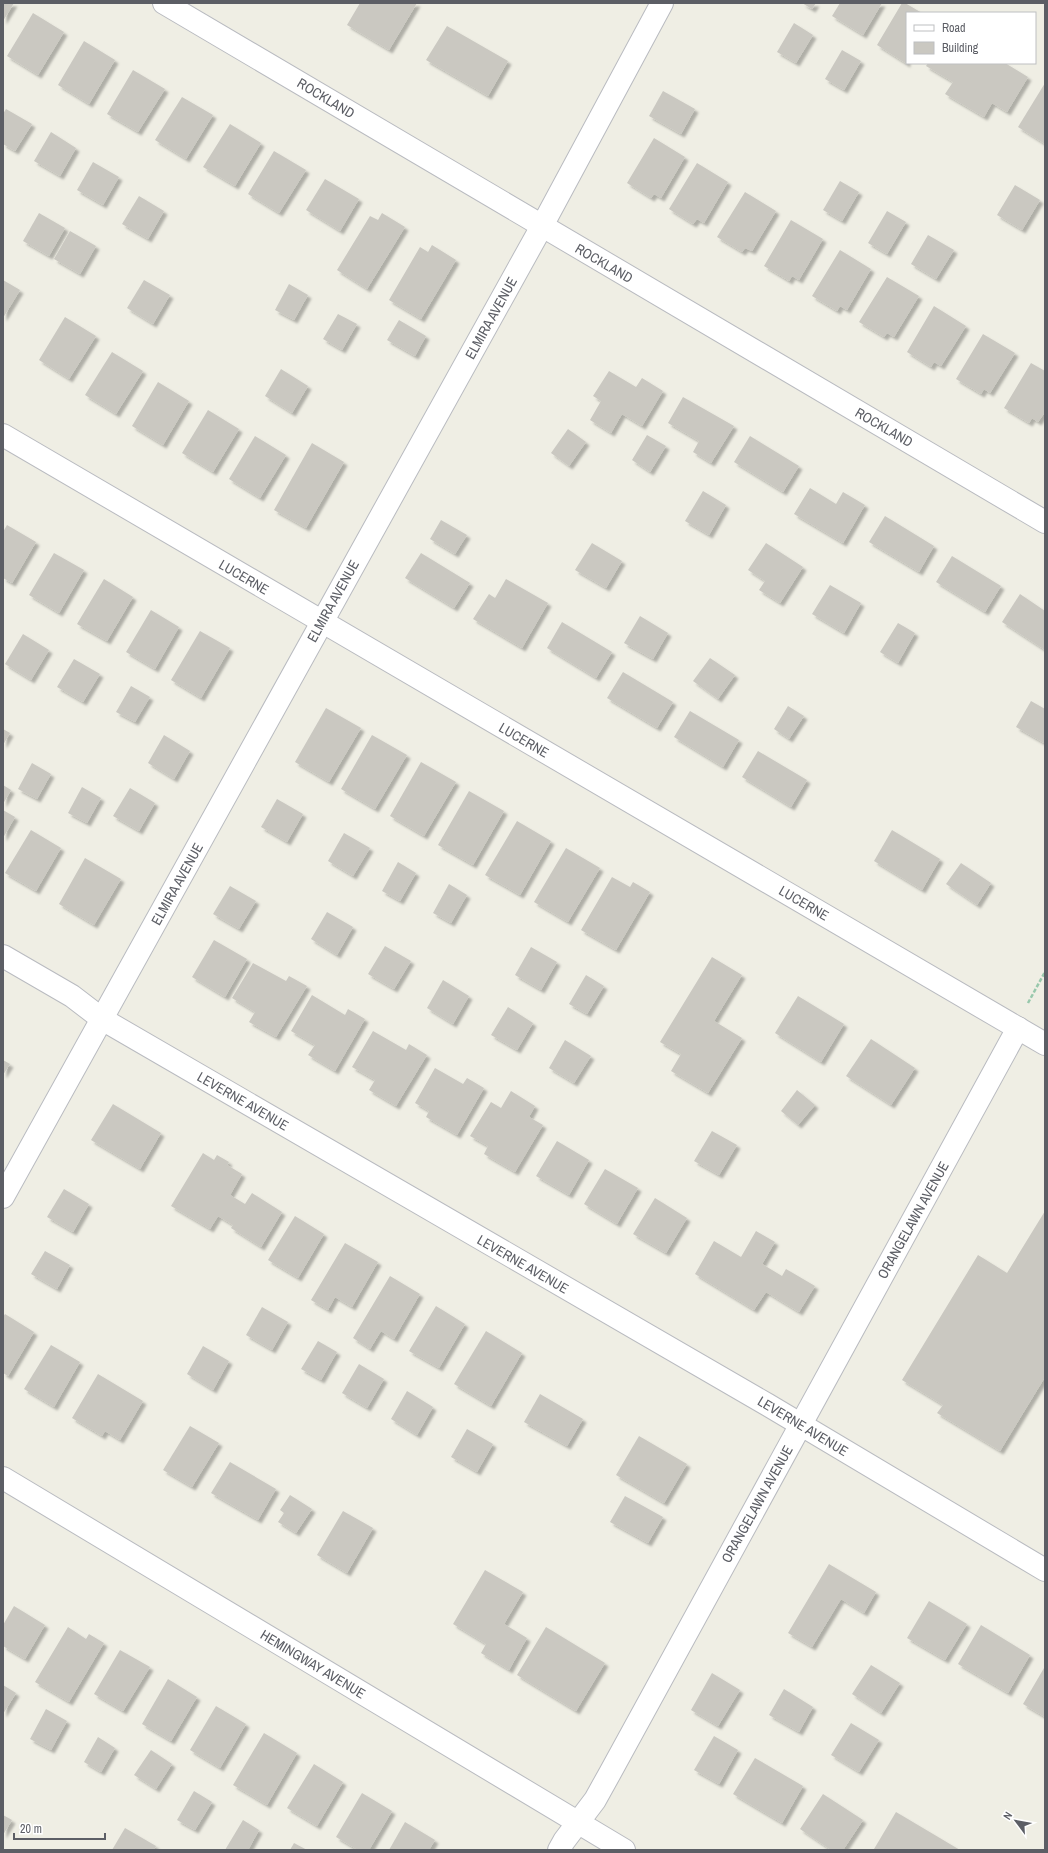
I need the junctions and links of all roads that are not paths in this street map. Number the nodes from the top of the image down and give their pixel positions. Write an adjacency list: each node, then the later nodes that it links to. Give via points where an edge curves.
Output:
1 (164, 3): 3 (street, ROCKLAND)
2 (662, 3): 3 (street, ELMIRA AVENUE)
3 (542, 226): 5 (street, ROCKLAND); 6 (street, ELMIRA AVENUE)
4 (3, 435): 6 (street, LUCERNE)
5 (1045, 522)
6 (321, 622): 8 (street, ELMIRA AVENUE); 9 (street, LUCERNE)
7 (3, 956): 8 (street, LEVERNE AVENUE, via 72,996)
8 (102, 1020): 11 (street, ELMIRA AVENUE); 12 (street, LEVERNE AVENUE)
9 (1018, 1028): 10 (street, LUCERNE); 12 (street, ORANGELAWN AVENUE)
10 (1045, 1044)
11 (3, 1197)
12 (801, 1425): 14 (street, LEVERNE AVENUE); 15 (street, ORANGELAWN AVENUE, via 595,1800)
13 (3, 1478): 15 (street, HEMINGWAY AVENUE)
14 (1045, 1570)
15 (578, 1823): 16 (street, ORANGELAWN AVENUE); 17 (street, HEMINGWAY AVENUE)
16 (559, 1850)
17 (624, 1850)

